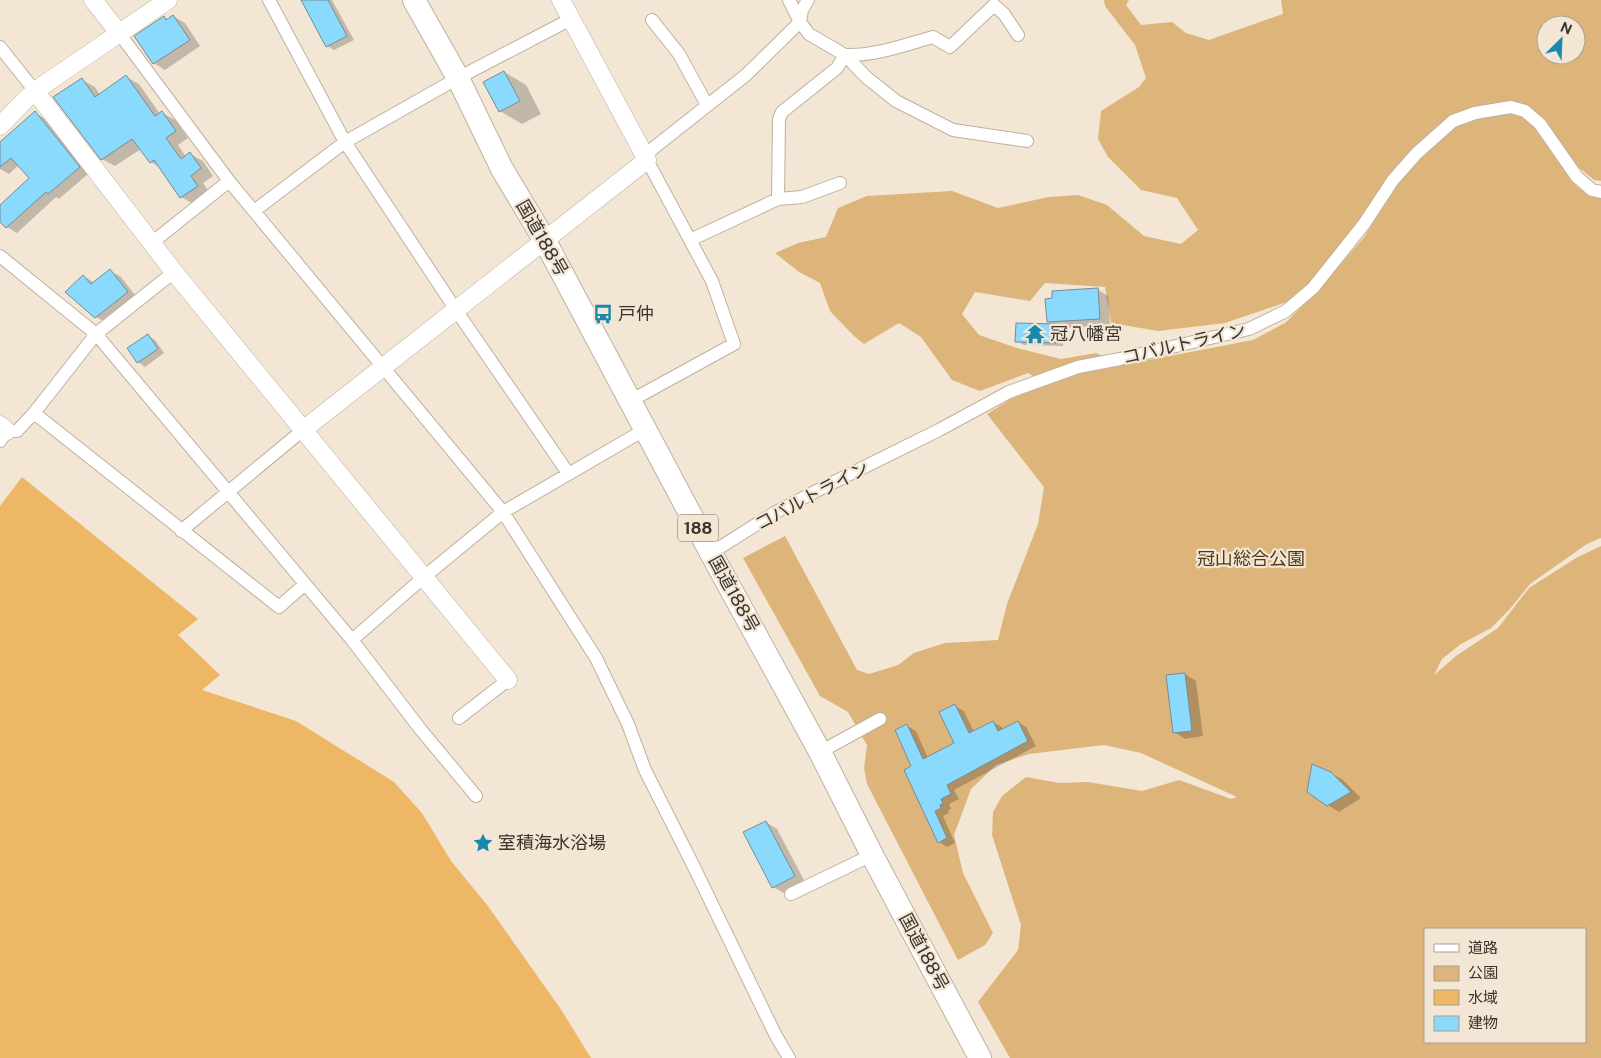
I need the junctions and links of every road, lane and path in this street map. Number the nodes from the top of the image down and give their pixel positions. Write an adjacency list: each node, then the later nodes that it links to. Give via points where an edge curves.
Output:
1 (93, 0): 11 (street)
2 (168, 0): 11 (street)
3 (269, 0): 20 (street)
4 (414, 0): 15 (highway, 国道188号 / 188)
5 (561, 0): 8 (street)
6 (789, 0): 10 (street)
7 (808, 0): 10 (street)
8 (571, 19): 15 (street); 21 (street)
9 (652, 20): 17 (street, via 679,54)
10 (800, 22): 14 (street, via 809,34); 17 (street, via 746,74)
11 (119, 33): 16 (street); 22 (street)
12 (1018, 35): 14 (street, via 994,5 950,47 932,37 889,50)
13 (0, 47): 16 (street)
14 (845, 55): 19 (street, via 896,101 953,130); 25 (street, via 837,68 782,112 779,119)
15 (458, 78): 20 (street); 28 (highway, 国道188号 / 188, via 502,169)
16 (34, 91): 18 (street); 29 (street)
17 (707, 105): 21 (street, via 651,150)
18 (0, 126)
19 (1027, 141)
20 (345, 142): 26 (street); 32 (street)
21 (647, 160): 27 (street); 28 (street)
22 (229, 181): 26 (street); 29 (street)
23 (840, 183): 25 (street, via 802,197)
24 (1601, 192): 44 (street, コバルトライン, via 1592,190 1577,177 1540,124 1525,111 1511,107 1475,113 1454,121 1417,153 1393,180 1364,224 1313,288 1286,311 1249,329 1078,367 1009,392 776,512)
25 (778, 199): 27 (street)
26 (254, 212): 34 (street)
27 (690, 240): 35 (street, via 712,281 734,344)
28 (546, 241): 32 (street); 35 (highway, 国道188号 / 188)
29 (153, 242): 31 (street)
30 (0, 256): 33 (street)
31 (174, 272): 33 (street); 38 (street)
32 (456, 310): 34 (street); 40 (street)
33 (96, 334): 36 (street); 41 (street)
34 (382, 367): 38 (street); 42 (street)
35 (630, 401): 37 (highway, 国道188号 / 188)
36 (34, 413): 39 (street, via 17,431); 43 (street)
37 (646, 429): 40 (street); 44 (highway, 国道188号 / 188)
38 (303, 430): 41 (street); 45 (street)
39 (2, 432)
40 (568, 473): 42 (street)
41 (227, 492): 43 (street); 46 (street)
42 (503, 512): 45 (street); 55 (street, via 596,658 628,724 644,770)
43 (181, 530): 46 (street, via 279,607)
44 (712, 553): 51 (highway, 国道188号 / 188)
45 (424, 577): 47 (street); 48 (street)
46 (305, 584): 47 (street)
47 (352, 640): 52 (street)
48 (508, 680): 49 (street)
49 (459, 718)
50 (880, 719): 51 (street)
51 (820, 752): 53 (highway, 国道188号 / 188)
52 (476, 796)
53 (872, 854): 54 (street); 56 (highway, 国道188号 / 188)
54 (791, 894)
55 (789, 1058)
56 (980, 1058)

